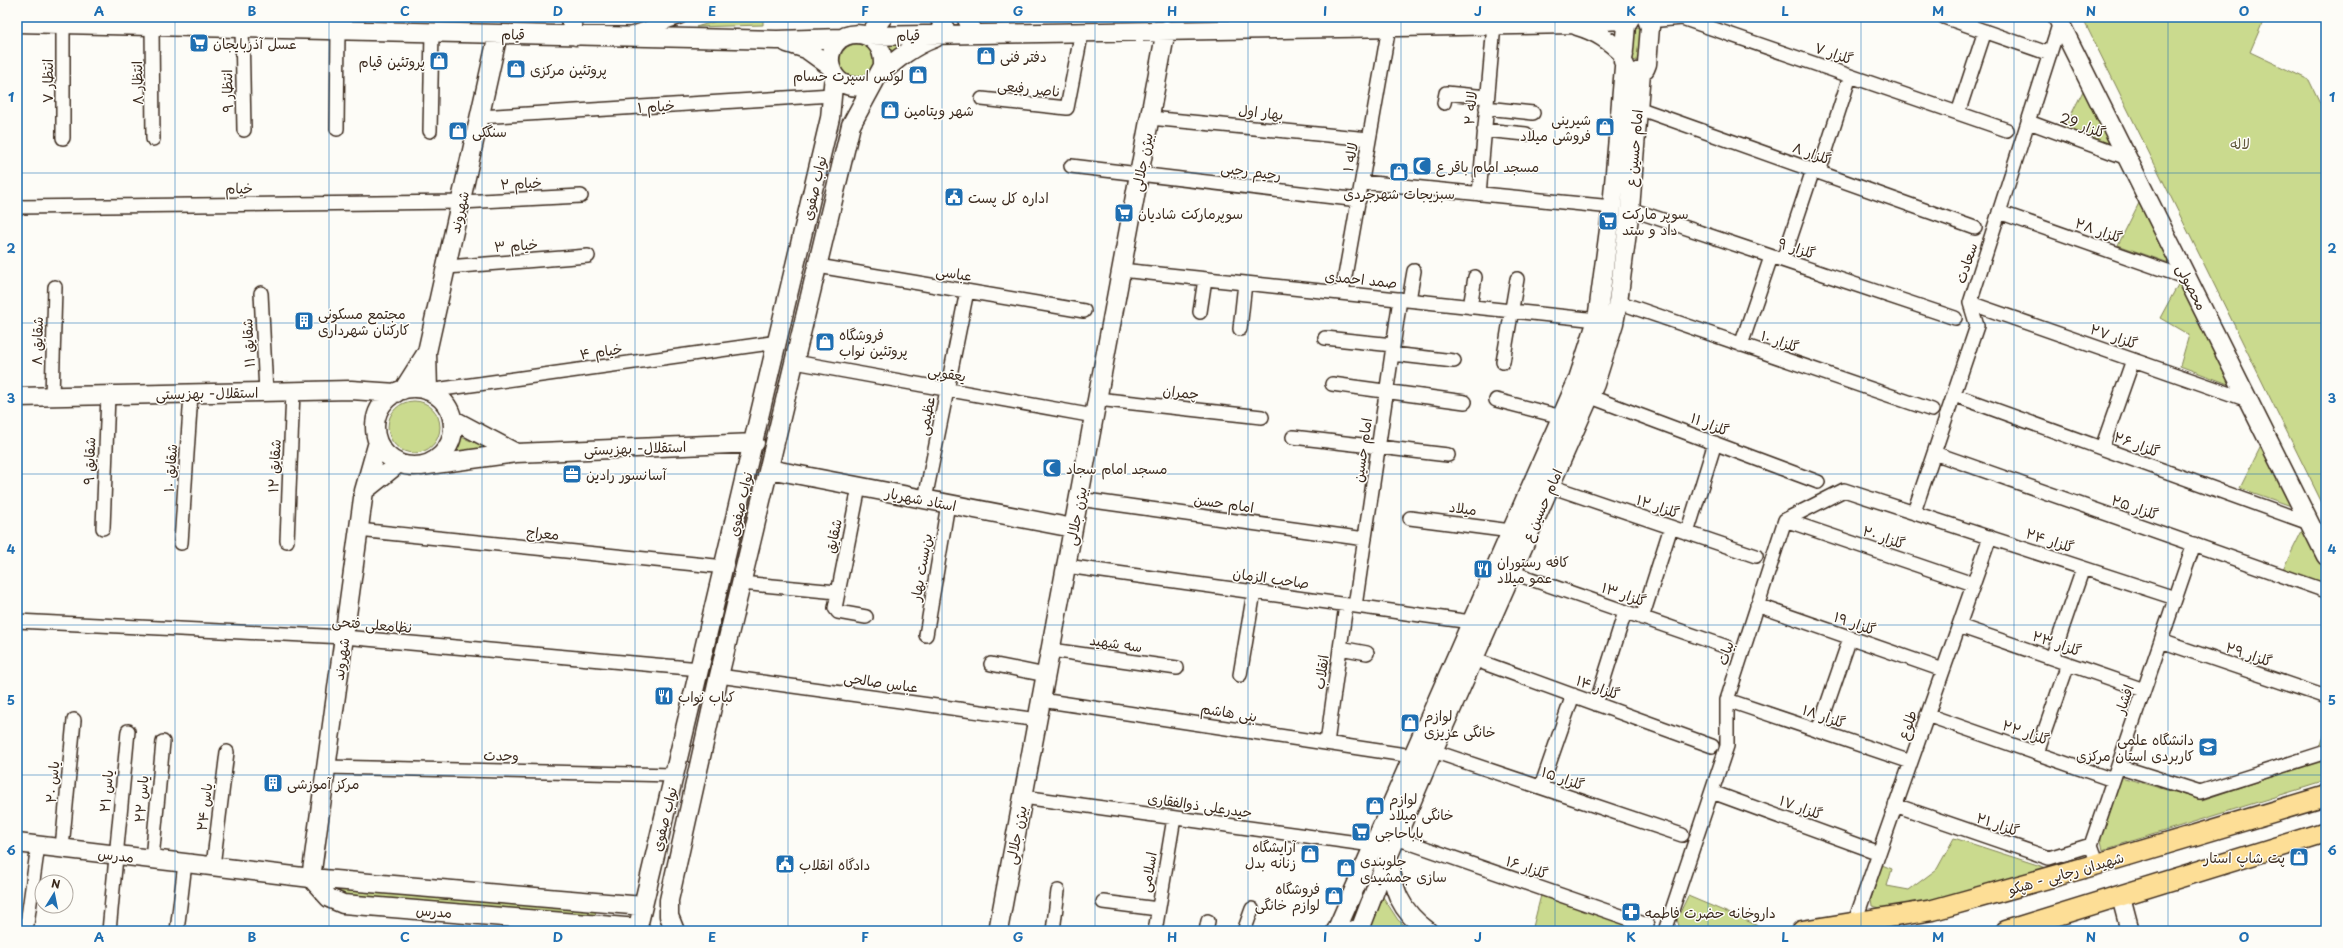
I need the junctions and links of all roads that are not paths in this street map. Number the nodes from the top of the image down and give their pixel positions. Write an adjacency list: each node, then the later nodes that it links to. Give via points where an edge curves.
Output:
1 (569, 17): 25 (street)
2 (680, 17): 27 (street)
3 (883, 17): 26 (street)
4 (940, 17): 23 (street)
5 (1944, 17): 20 (street)
6 (1629, 18): 12 (street, قیام); 31 (street)
7 (1648, 18): 8 (street, گلزار ۷); 31 (street, via 1647,64)
8 (1682, 18): 33 (street, گلزار ۷)
9 (2058, 20): 30 (street, سعادت); 56 (street, محصولی)
10 (17, 23): 11 (street, قیام)
11 (63, 24): 15 (street, قیام); 53 (street, انتظار ۷)
12 (1572, 24): 14 (street, قیام); 31 (street, قیام, via 1596,32 1610,41)
13 (970, 25): 22 (street, قیام); 23 (street, قیام)
14 (1494, 25): 16 (street, قیام); 38 (street, لاله ۲)
15 (152, 26): 17 (street, قیام); 54 (street, انتظار ۸)
16 (1389, 27): 19 (street, قیام); 55 (street, لاله ۱)
17 (242, 28): 18 (street, قیام); 48 (street, انتظار ۹)
18 (338, 30): 21 (street, قیام); 47 (street)
19 (1166, 30): 22 (street, قیام); 44 (street, بیژن جلالی)
20 (1985, 31): 30 (street); 41 (street)
21 (432, 32): 24 (street, قیام); 51 (street)
22 (1082, 32): 36 (street, ناصر رفیعی, via 1066,108)
23 (947, 33): 26 (street, قیام); 34 (street, via 920,43 901,55)
24 (498, 34): 25 (street, قیام); 42 (street, شهروند)
25 (576, 36): 27 (street, قیام)
26 (868, 36): 28 (street, via 850,35); 34 (street, via 875,41 884,57)
27 (623, 37): 29 (street, قیام)
28 (842, 38): 29 (street, قیام); 32 (street, via 832,51)
29 (777, 40): 32 (street, via 806,49)
30 (2050, 54): 45 (street, سعادت)
31 (1630, 65): 39 (street, امام حسین ع); 66 (street, امام حسین ع)
32 (832, 71): 34 (street, via 848,86 857,88); 35 (street, نواب صفوی)
33 (1850, 76): 41 (street, گلزار ۷); 58 (street)
34 (877, 78): 46 (street, نواب صفوی)
35 (832, 95): 42 (street, خیام ۱); 43 (street, نواب صفوی)
36 (982, 99)
37 (1444, 103): 38 (street, via 1446,93)
38 (1487, 103): 40 (street); 49 (street, لاله ۲)
39 (1638, 108): 58 (street, گلزار ۸); 66 (street, امام حسین ع)
40 (1533, 113)
41 (1958, 113): 50 (street, گلزار ۷)
42 (480, 117): 64 (street, شهروند)
43 (830, 118): 46 (street, via 838,114 844,116); 95 (street, نواب صفوی)
44 (1150, 118): 55 (street, بهار اول); 59 (street, بیژن جلالی)
45 (2029, 122): 56 (street, گلزار 29); 67 (street, سعادت)
46 (851, 125): 71 (street, نواب صفوی)
47 (336, 129)
48 (244, 130)
49 (1484, 130): 52 (street); 61 (street, لاله ۲)
50 (2007, 130)
51 (430, 131)
52 (1526, 134)
53 (63, 138)
54 (153, 139)
55 (1369, 139): 60 (street, لاله ۱)
56 (2127, 158): 76 (street, محصولی)
57 (1071, 166): 59 (street, رحیم رجبی)
58 (1816, 171): 68 (street, گلزار ۸); 70 (street)
59 (1139, 174): 63 (street, رحیم رجبی); 73 (street, بیژن جلالی)
60 (1362, 182): 61 (street, گلزار ۹); 63 (street, لاله ۱)
61 (1479, 194): 66 (street, گلزار ۹)
62 (581, 196): 64 (street, خیام ۲)
63 (1359, 200): 83 (street, لاله ۱)
64 (461, 202): 65 (street, خیام); 72 (street, شهروند)
65 (17, 207)
66 (1621, 208): 70 (street, گلزار ۹); 85 (street, امام حسین ع); 92 (street, امام حسین ع)
67 (1999, 212): 76 (street, گلزار ۲۸); 86 (street, سعادت)
68 (1975, 228)
69 (588, 256): 72 (street, خیام ۳)
70 (1777, 258): 91 (street, گلزار ۹); 96 (street)
71 (818, 266): 81 (street, عباسی); 101 (street, نواب صفوی)
72 (447, 267): 98 (street, شهروند)
73 (1121, 270): 77 (street, صمد احمدی); 120 (street, بیژن جلالی)
74 (1414, 271): 84 (street, امام حسین)
75 (1475, 277): 87 (street)
76 (2187, 278): 118 (street, محصولی)
77 (1205, 279): 79 (street, صمد احمدی); 90 (street)
78 (1517, 279): 89 (street)
79 (1245, 283): 83 (street, صمد احمدی); 93 (street)
80 (55, 287): 115 (street, شقایق ۸)
81 (967, 291): 88 (street, عباسی); 105 (street, عظیمی)
82 (261, 293): 110 (street, شقایق ۱۱)
83 (1342, 293): 84 (street, صمد احمدی)
84 (1405, 300): 87 (street, صمد احمدی); 97 (street, امام حسین)
85 (1618, 302): 96 (street, گلزار ۱۰); 114 (street, امام حسین ع)
86 (1970, 303): 99 (street, گلزار ۲۷); 113 (street, سعادت, via 1977,326)
87 (1470, 307): 89 (street, صمد احمدی)
88 (1084, 311)
89 (1511, 311): 92 (street, صمد احمدی); 102 (street)
90 (1200, 312)
91 (1955, 318)
92 (1597, 320): 124 (street, امام حسین ع, via 1578,379)
93 (1240, 329)
94 (1325, 338): 97 (street)
95 (778, 342): 109 (street, خیام ۴); 128 (street, نواب صفوی)
96 (1741, 345): 121 (street, گلزار ۱۰)
97 (1393, 350): 100 (street); 106 (street, امام حسین)
98 (428, 352): 108 (street); 109 (street, شهروند)
99 (2133, 360): 118 (street, گلزار ۲۷); 131 (street)
100 (1454, 361)
101 (795, 362): 105 (street, یعقوبی); 137 (street, نواب صفوی)
102 (1503, 362)
103 (1332, 384): 106 (street)
104 (351, 390): 107 (street, استقلال- بهزیستی); 108 (street, استقلال- بهزیستی); 122 (street)
105 (947, 390): 120 (street, یعقوبی); 143 (street, عظیمی)
106 (1387, 390): 119 (street); 130 (street, امام حسین)
107 (293, 391): 110 (street, استقلال- بهزیستی); 157 (street, شقایق ۱۲)
108 (400, 391): 109 (street, via 416,388); 122 (street, via 381,407)
109 (428, 391): 125 (street, via 439,397)
110 (266, 392): 111 (street, استقلال- بهزیستی)
111 (190, 394): 112 (street, استقلال- بهزیستی); 158 (street, شقایق ۱۰)
112 (108, 395): 115 (street, استقلال- بهزیستی); 150 (street, شقایق ۹)
113 (1954, 395): 131 (street, گلزار ۲۶); 133 (street, سعادت)
114 (1591, 396): 129 (street, گلزار ۱۱); 139 (street, امام حسین ع)
115 (52, 397): 116 (street, استقلال- بهزیستی)
116 (17, 398)
117 (1496, 400): 124 (street)
118 (2248, 400): 148 (street, محصولی)
119 (1465, 402)
120 (1096, 408): 123 (street, چمران); 142 (street, بیژن جلالی)
121 (1932, 410)
122 (377, 416): 127 (street, via 375,430)
123 (1262, 417)
124 (1562, 417): 153 (street, امام حسین ع)
125 (452, 418): 132 (street); 136 (street, via 453,431 450,443 438,458)
126 (1293, 437): 130 (street)
127 (378, 442): 135 (street, via 383,451); 141 (street, شهروند)
128 (755, 443): 132 (street, استقلال- بهزیستی); 163 (street, نواب صفوی)
129 (1715, 443): 138 (street, گلزار ۱۱); 154 (street)
130 (1378, 448): 134 (street); 156 (street, امام حسین)
131 (2102, 448): 148 (street, گلزار ۲۶)
132 (516, 453): 136 (street, استقلال- بهزیستی)
133 (1934, 453): 145 (street, سعادت); 159 (street, گلزار ۲۵)
134 (1448, 455)
135 (399, 463): 136 (street); 141 (street)
136 (421, 466)
137 (769, 469): 140 (street, استاد شهریار); 166 (street, نواب صفوی)
138 (1818, 482)
139 (1550, 486): 149 (street, گلزار ۱۲); 165 (street, امام حسین ع)
140 (859, 487): 143 (street, استاد شهریار); 169 (street, شقایق)
141 (364, 491): 152 (street, شهروند)
142 (1079, 499): 151 (street, بیژن جلالی); 156 (street, امام حسن)
143 (925, 500): 144 (street, استاد شهریار)
144 (948, 504): 151 (street, استاد شهریار); 180 (street, بن‌بست بهار)
145 (1914, 512): 147 (street, via 1844,490); 155 (street, گلزار ۲۴)
146 (1410, 518): 153 (street, میلاد)
147 (1785, 520): 167 (street, گلزار ۲۰); 173 (street, بیات)
148 (2309, 522): 161 (street, محصولی)
149 (1671, 527): 154 (street, گلزار ۱۲); 176 (street)
150 (103, 528)
151 (1073, 528): 162 (street, بیژن جلالی)
152 (358, 530): 163 (street, معراج); 181 (street, شهروند)
153 (1511, 531): 178 (street, امام حسین ع)
154 (1687, 533): 160 (street, گلزار ۱۲)
155 (1990, 537): 164 (street, گلزار ۲۴); 167 (street, طلوع)
156 (1365, 540): 172 (street, امام حسین)
157 (286, 541)
158 (181, 544)
159 (2194, 544): 168 (street, گلزار ۲۵); 171 (street, افشار)
160 (1756, 556)
161 (2326, 556)
162 (1066, 566): 170 (street, صاحب الزمان); 186 (street, بیژن جلالی)
163 (725, 567): 193 (street, نواب صفوی)
164 (2083, 568): 171 (street, گلزار ۲۴); 188 (street)
165 (1511, 572): 174 (street, گلزار ۱۳); 189 (street, امام حسین ع)
166 (741, 583): 169 (street); 197 (street, نواب صفوی)
167 (1973, 584): 179 (street, طلوع)
168 (2326, 591)
169 (837, 592): 175 (street, شقایق, via 835,610)
170 (1254, 592): 172 (street, صاحب الزمان); 196 (street)
171 (2175, 598): 183 (street, افشار)
172 (1351, 606): 178 (street, صاحب الزمان); 185 (street, انقلاب)
173 (1757, 606): 182 (street, گلزار ۱۹); 202 (street, بیات)
174 (1625, 612): 176 (street, گلزار ۱۳); 203 (street)
175 (866, 618)
176 (1642, 618): 184 (street, گلزار ۱۳)
177 (17, 621): 181 (street, نظامعلی فتحی)
178 (1471, 622): 216 (street, امام حسین ع)
179 (1959, 626): 188 (street, گلزار ۲۳); 194 (street, طلوع)
180 (926, 635)
181 (344, 637): 193 (street, نظامعلی فتحی); 219 (street, شهروند)
182 (1850, 638): 194 (street, گلزار ۱۹); 208 (street)
183 (2161, 641): 198 (street, افشار); 200 (street, گلزار ۲۹)
184 (1727, 647)
185 (1340, 648): 187 (street); 210 (street, انقلاب)
186 (1051, 650): 192 (street, سه شهید); 195 (street, بیژن جلالی)
187 (1368, 653)
188 (2052, 658): 191 (street, گلزار ۲۳)
189 (1473, 659): 199 (street, گلزار ۱۴); 212 (street, امام حسین ع)
190 (992, 664): 195 (street)
191 (2068, 664): 198 (street, گلزار ۲۳); 215 (street)
192 (1177, 668)
193 (700, 669): 220 (street, نواب صفوی)
194 (1943, 670): 204 (street, طلوع)
195 (1046, 675): 201 (street, بیژن جلالی)
196 (1240, 675)
197 (719, 676): 206 (street, عباس صالحی); 254 (street, نواب صفوی, via 669,900)
198 (2144, 690): 218 (street, افشار)
199 (1573, 695): 203 (street, گلزار ۱۴); 222 (street)
200 (2326, 697)
201 (1041, 700): 206 (street, بیژن جلالی); 210 (street, بنی هاشم)
202 (1727, 700): 208 (street, گلزار ۱۸); 223 (street, بیات, via 1727,746)
203 (1596, 704): 211 (street, گلزار ۱۴)
204 (1927, 715): 215 (street, گلزار ۲۲); 217 (street, طلوع)
205 (74, 720): 235 (street, یاس ۲۰)
206 (1038, 720): 225 (street, بیژن جلالی)
207 (128, 731): 237 (street, یاس ۲۱)
208 (1818, 731): 217 (street, گلزار ۱۸)
209 (162, 742): 239 (street, یاس ۲۲)
210 (1327, 743): 216 (street, بنی هاشم)
211 (1712, 746)
212 (1433, 751): 222 (street, گلزار ۱۵); 230 (street, امام حسین ع)
213 (227, 752): 242 (street, یاس ۲۴)
214 (2326, 752): 218 (street, via 2200,792)
215 (2037, 753): 221 (street, گلزار ۲۲)
216 (1412, 756): 233 (street, امام حسین ع)
217 (1911, 762): 226 (street, طلوع)
218 (2118, 766): 221 (street, افشار)
219 (326, 767): 220 (street, وحدت); 243 (street, شهروند)
220 (674, 775): 247 (street, نواب صفوی)
221 (2113, 780): 234 (street, افشار)
222 (1541, 787): 229 (street, گلزار ۱۵)
223 (1712, 792): 236 (street, گلزار ۱۷); 264 (street, بیات)
224 (2326, 796): 241 (main road, شهیدان رجایی - هپکو)
225 (1023, 797): 227 (street, حیدرعلی ذوالفقاری); 259 (street, بیژن جلالی)
226 (1895, 805): 234 (street, گلزار ۲۱, via 2049,858); 236 (street, طلوع)
227 (1174, 818): 233 (street, حیدرعلی ذوالفقاری); 248 (street, اسلامی)
228 (2326, 832): 245 (main road)
229 (1682, 835)
230 (1396, 838): 238 (street, امام حسین ع); 252 (street, گلزار ۱۶)
231 (17, 843): 232 (street, مدرس)
232 (38, 845): 235 (street, مدرس); 250 (street)
233 (1372, 845): 255 (street, امام حسین ع)
234 (2091, 845): 241 (street)
235 (62, 848): 237 (street, مدرس)
236 (1878, 853): 251 (street, طلوع)
237 (117, 855): 239 (street, مدرس); 257 (street, یاس ۲۱)
238 (1388, 857): 255 (street, امام حسین ع, via 1361,927); 263 (street, via 1394,889 1404,908)
239 (152, 859): 240 (street, مدرس)
240 (185, 863): 242 (street, مدرس); 258 (street)
241 (2098, 864): 251 (main road, شهیدان رجایی - هپکو, via 1933,910)
242 (213, 866): 243 (street, مدرس)
243 (311, 878): 247 (street, مدرس); 256 (street, مدرس, via 329,898 343,904)
244 (1058, 891): 260 (street)
245 (2121, 897): 253 (main road); 267 (street)
246 (1103, 902): 248 (street)
247 (643, 906): 256 (street, نواب صفوی)
248 (1158, 909): 261 (street, اسلامی)
249 (1252, 909): 262 (street)
250 (27, 924)
251 (1854, 924): 265 (main road, شهیدان رجایی - هپکو)
252 (1647, 925)
253 (2028, 928): 266 (main road)
254 (671, 929)
255 (1345, 929)
256 (639, 930)
257 (108, 931)
258 (177, 931)
259 (998, 931)
260 (1053, 931)
261 (1154, 931)
262 (1244, 931)
263 (1428, 931)
264 (1665, 931)
265 (1802, 931)
266 (2006, 931)
267 (2130, 931)

